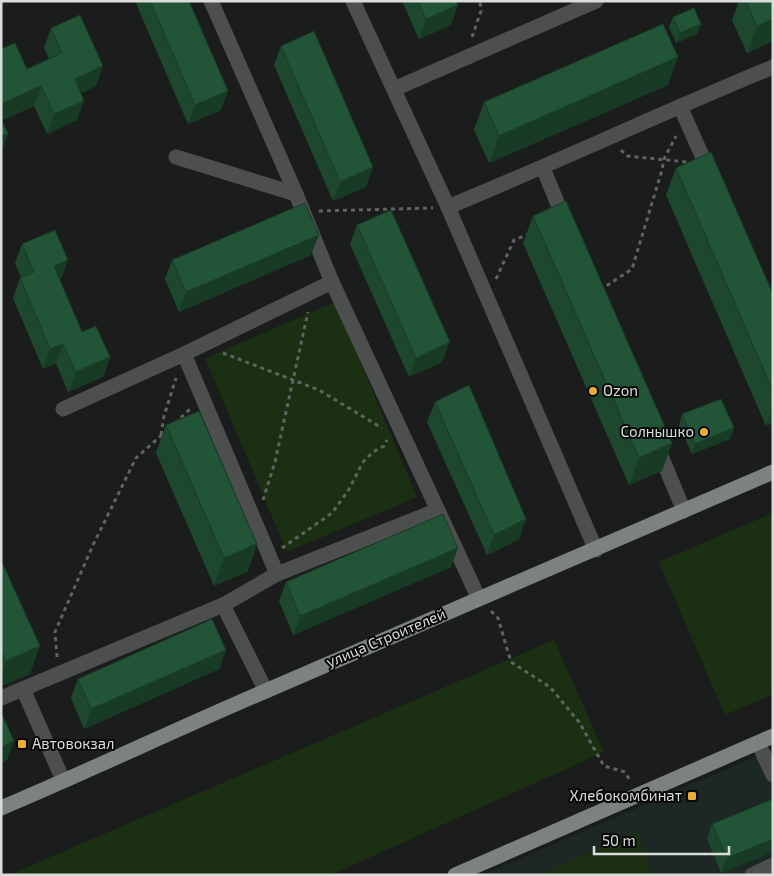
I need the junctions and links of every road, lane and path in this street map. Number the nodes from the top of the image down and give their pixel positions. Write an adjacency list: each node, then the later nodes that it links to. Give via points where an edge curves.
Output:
1 (211, 1): 15 (lane)
2 (353, 1): 7 (lane)
3 (480, 1): 5 (path, via 481,11)
4 (593, 2): 5 (lane)
5 (465, 58): 7 (lane)
6 (773, 67): 8 (lane)
7 (394, 89): 16 (lane)
8 (682, 111): 9 (lane); 11 (path); 13 (lane)
9 (608, 138): 11 (path, via 627,156); 12 (lane)
10 (176, 157): 15 (lane)
11 (664, 159): 13 (path, via 692,163); 22 (path, via 632,269)
12 (543, 168): 16 (lane); 19 (lane)
13 (708, 170): 14 (lane)
14 (716, 188)
15 (296, 194): 17 (lane)
16 (448, 207): 17 (path); 23 (lane)
17 (303, 211): 20 (lane)
18 (536, 231): 23 (path, via 514,240)
19 (571, 236)
20 (332, 282): 21 (lane); 32 (lane)
21 (312, 292): 24 (lane); 26 (path)
22 (595, 294)
23 (487, 297): 37 (lane)
24 (201, 345): 25 (lane); 26 (path)
25 (184, 354): 27 (lane); 28 (lane); 31 (path, via 164,416)
26 (293, 380): 30 (path, via 319,390); 36 (path, via 275,462)
27 (202, 397): 31 (path); 36 (lane)
28 (63, 409)
29 (652, 432): 35 (lane)
30 (391, 433): 32 (path); 38 (path, via 384,446 363,462 332,513 278,552)
31 (161, 436): 41 (path, via 136,458 55,632)
32 (406, 442): 34 (lane)
33 (773, 472): 35 (main road, улица Строителей)
34 (438, 510): 38 (lane); 39 (lane)
35 (684, 511): 37 (main road, улица Строителей)
36 (256, 525): 38 (lane)
37 (596, 550): 39 (main road, улица Строителей)
38 (274, 569): 40 (lane)
39 (479, 598): 43 (main road, улица Строителей); 49 (path, via 498,618 511,662 550,687 579,722 604,766 625,772)
40 (223, 605): 41 (lane); 43 (lane)
41 (59, 674): 42 (lane)
42 (24, 689): 44 (lane); 48 (lane)
43 (266, 691): 48 (main road, улица Строителей)
44 (1, 698)
45 (773, 736): 46 (main road)
46 (758, 743): 47 (lane); 49 (main road)
47 (773, 775)
48 (63, 780): 50 (main road, улица Строителей)
49 (638, 795): 52 (main road)
50 (1, 808)
51 (773, 865): 53 (lane)
52 (455, 875)
53 (752, 875)

